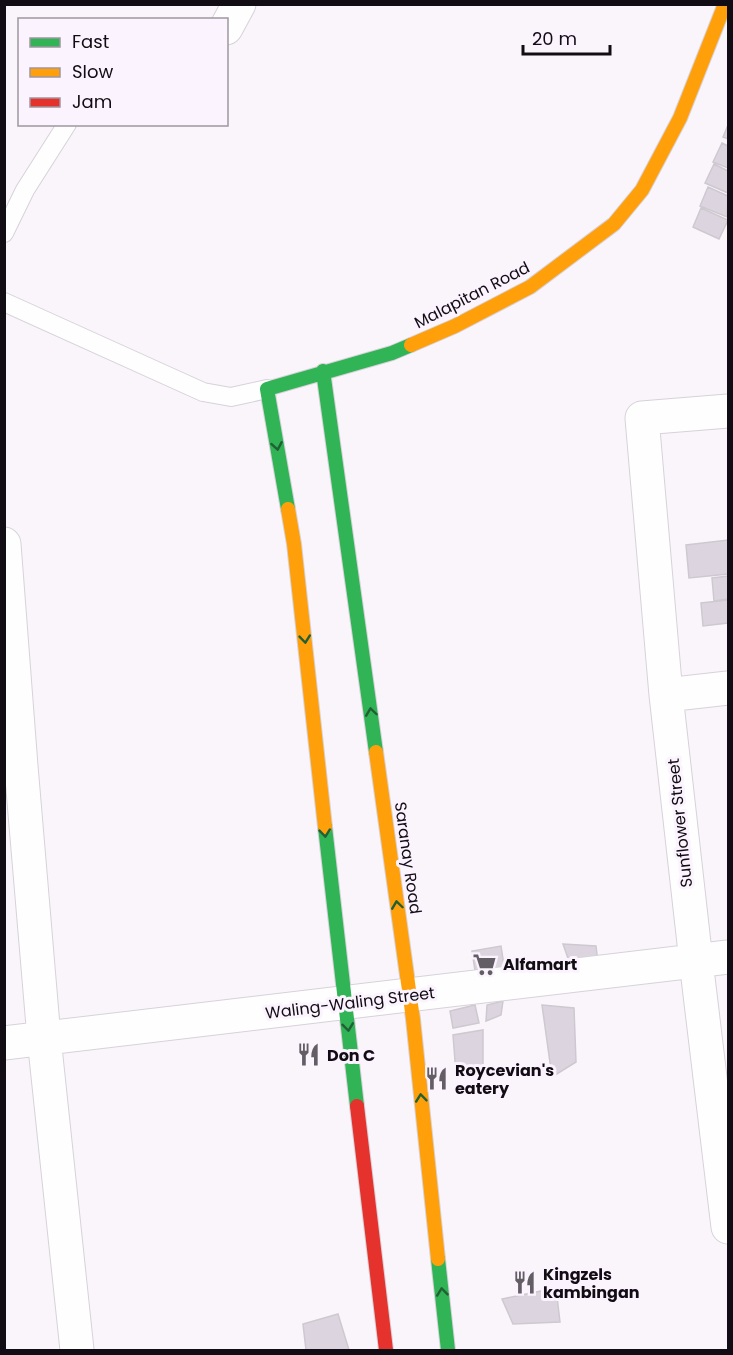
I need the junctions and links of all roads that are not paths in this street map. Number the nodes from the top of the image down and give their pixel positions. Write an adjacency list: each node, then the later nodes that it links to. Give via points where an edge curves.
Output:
1 (239, 4): 3 (street)
2 (725, 4): 7 (street, Malapitan Road, via 680,118 642,190 614,224 530,287 455,326 392,353)
3 (228, 24)
4 (66, 126): 5 (lane, via 25,190)
5 (4, 233)
6 (4, 302): 8 (lane, via 203,392 231,398)
7 (323, 371): 8 (street, Malapitan Road); 17 (street, Saranay Road, one-way to 7)
8 (267, 388): 18 (street, one-way to 18, via 294,544)
9 (729, 411): 13 (street, Sunflower Street, via 642,418)
10 (4, 544): 11 (street)
11 (9, 684): 14 (street)
12 (729, 688): 13 (street)
13 (666, 695): 16 (street, Sunflower Street)
14 (13, 768): 19 (street)
15 (729, 957): 16 (street, Waling-Waling Street)
16 (696, 961): 17 (street, Waling-Waling Street); 21 (street, Sunflower Street)
17 (410, 996): 18 (street, Waling-Waling Street); 24 (street, Saranay Road, one-way to 17)
18 (345, 1004): 19 (street, Waling-Waling Street); 23 (street, one-way to 23)
19 (44, 1038): 20 (street, Waling-Waling Street); 22 (street)
20 (4, 1044)
21 (729, 1227)
22 (77, 1350)
23 (386, 1350)
24 (448, 1350)

